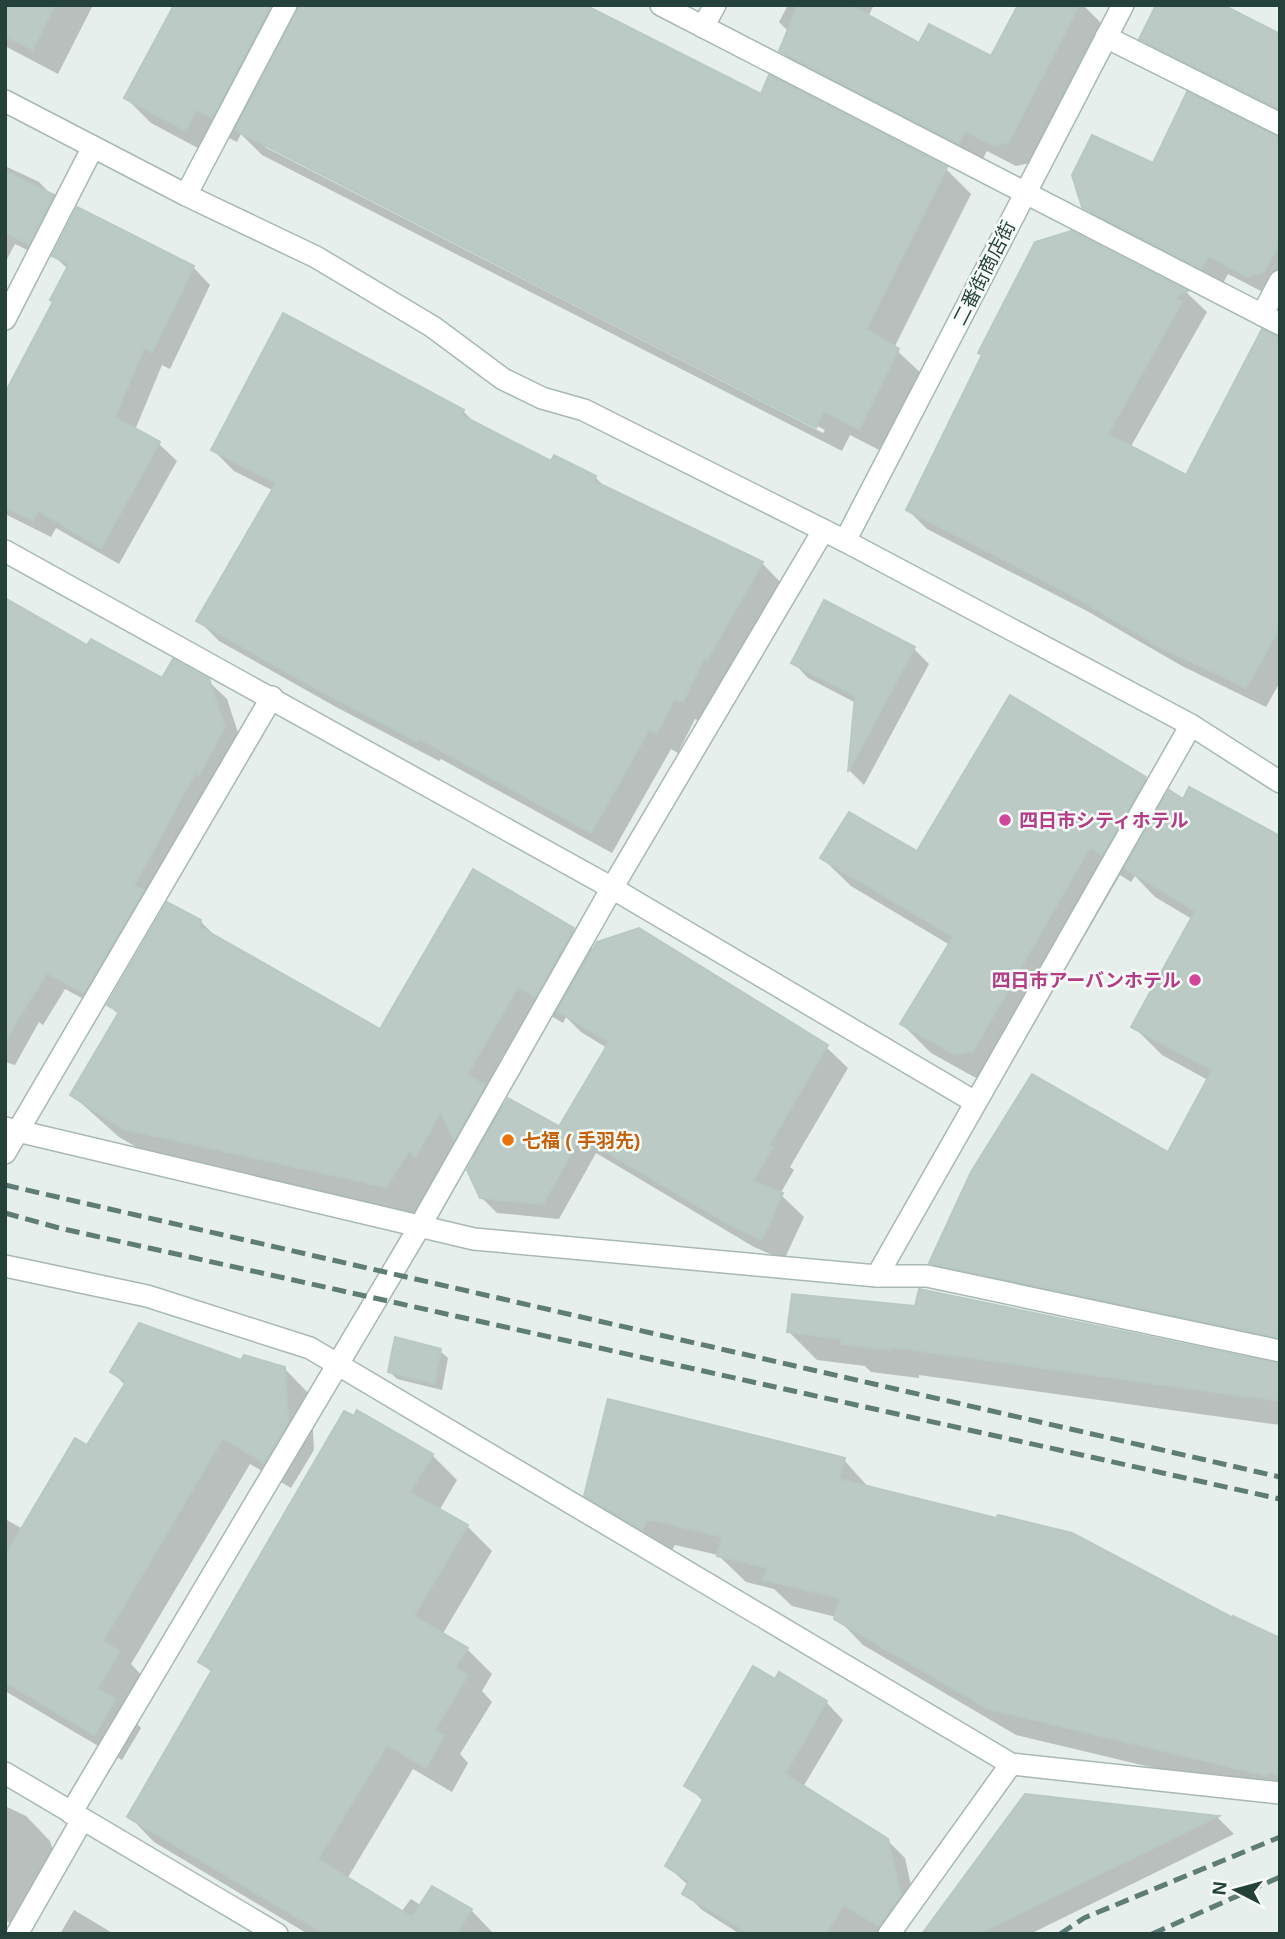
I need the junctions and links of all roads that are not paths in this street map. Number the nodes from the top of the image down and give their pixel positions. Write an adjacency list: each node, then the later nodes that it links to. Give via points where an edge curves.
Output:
1 (286, 5): 11 (street)
2 (661, 5): 5 (street)
3 (715, 5): 5 (street)
4 (1123, 5): 6 (street, 二番街商店街)
5 (703, 27): 10 (street)
6 (1107, 37): 8 (street); 10 (street, 二番街商店街)
7 (5, 101): 9 (street)
8 (1280, 124)
9 (93, 147): 11 (street); 13 (street)
10 (1025, 194): 14 (street); 16 (street, 二番街商店街)
11 (186, 195): 15 (street, via 316,257 433,327 503,379 542,398 584,410)
12 (1280, 281): 14 (street)
13 (5, 319)
14 (1271, 320)
15 (823, 531): 16 (street); 21 (street)
16 (845, 541): 19 (street)
17 (5, 551): 18 (street)
18 (272, 697): 21 (street); 23 (street)
19 (1191, 725): 20 (street); 22 (street)
20 (1280, 782)
21 (612, 888): 22 (street); 25 (street)
22 (975, 1102): 27 (street)
23 (11, 1130): 24 (street); 25 (street)
24 (5, 1153)
25 (420, 1226): 27 (street, via 474,1239); 29 (street)
26 (5, 1266): 29 (street, via 148,1296 310,1348)
27 (877, 1276): 28 (street, via 927,1276)
28 (1280, 1351)
29 (338, 1362): 30 (street); 33 (street)
30 (1011, 1764): 32 (street); 36 (street)
31 (5, 1773): 33 (street)
32 (1280, 1793)
33 (77, 1816): 34 (street); 35 (street)
34 (17, 1934)
35 (277, 1934)
36 (889, 1934)

